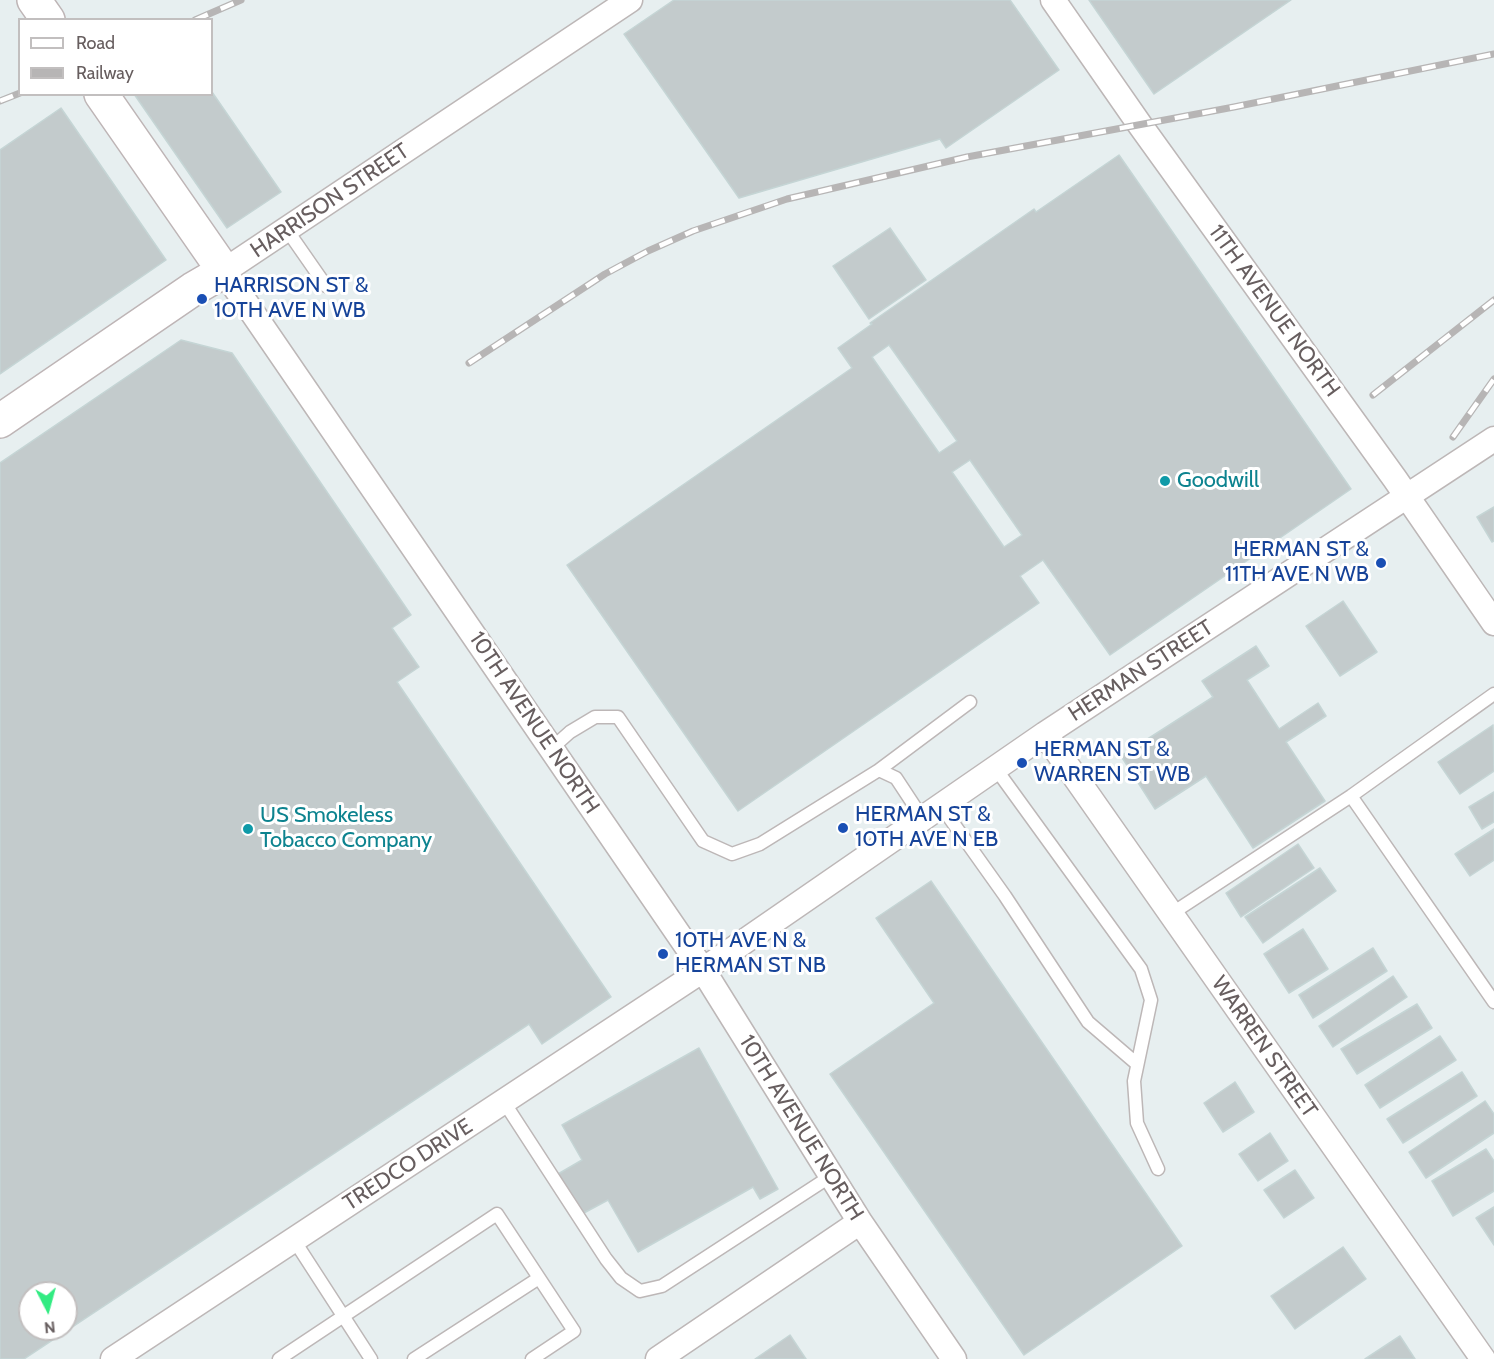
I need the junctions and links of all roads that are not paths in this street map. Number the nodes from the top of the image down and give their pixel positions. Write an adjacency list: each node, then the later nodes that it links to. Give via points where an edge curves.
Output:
1 (34, 0): 4 (street)
2 (630, 0): 6 (street, HARRISON STREET)
3 (1053, 0): 11 (street, 11TH AVENUE NORTH)
4 (47, 18)
5 (102, 96): 7 (street, 10TH AVENUE NORTH)
6 (287, 230): 7 (street, HARRISON STREET); 8 (lane)
7 (224, 271): 9 (street, HARRISON STREET); 16 (street, 10TH AVENUE NORTH)
8 (326, 286)
9 (0, 421)
10 (1494, 439): 11 (street, HERMAN STREET)
11 (1408, 497): 12 (street, 11TH AVENUE NORTH); 15 (street, HERMAN STREET)
12 (1494, 622)
13 (1494, 694): 19 (lane)
14 (970, 702): 18 (lane)
15 (1045, 734): 17 (street, HERMAN STREET); 21 (street, WARREN STREET)
16 (551, 748): 18 (lane, via 595,717 618,717 703,841 732,854 760,844); 22 (street, 10TH AVENUE NORTH)
17 (996, 769): 20 (street, HERMAN STREET); 24 (lane, via 1141,969 1151,1000)
18 (879, 770): 20 (lane, via 896,778)
19 (1351, 796): 21 (lane); 23 (lane)
20 (932, 813): 22 (street, HERMAN STREET); 24 (lane, via 1005,896 1088,1022)
21 (1171, 914): 39 (street, WARREN STREET)
22 (703, 970): 25 (street, TREDCO DRIVE); 27 (street, 10TH AVENUE NORTH)
23 (1494, 1002)
24 (1137, 1065): 26 (lane, via 1137,1123)
25 (504, 1102): 27 (lane, via 606,1259 621,1278 640,1291 662,1286); 29 (street, TREDCO DRIVE)
26 (1158, 1169)
27 (831, 1176): 28 (street, 10TH AVENUE NORTH)
28 (860, 1222): 32 (street, 10TH AVENUE NORTH); 38 (street)
29 (294, 1240): 31 (lane); 33 (street, TREDCO DRIVE)
30 (539, 1278): 31 (lane, via 496,1214); 36 (lane); 37 (lane, via 574,1331)
31 (343, 1316): 34 (lane); 35 (lane)
32 (952, 1358)
33 (113, 1359)
34 (279, 1359)
35 (371, 1359)
36 (414, 1359)
37 (532, 1359)
38 (657, 1359)
39 (1483, 1359)

